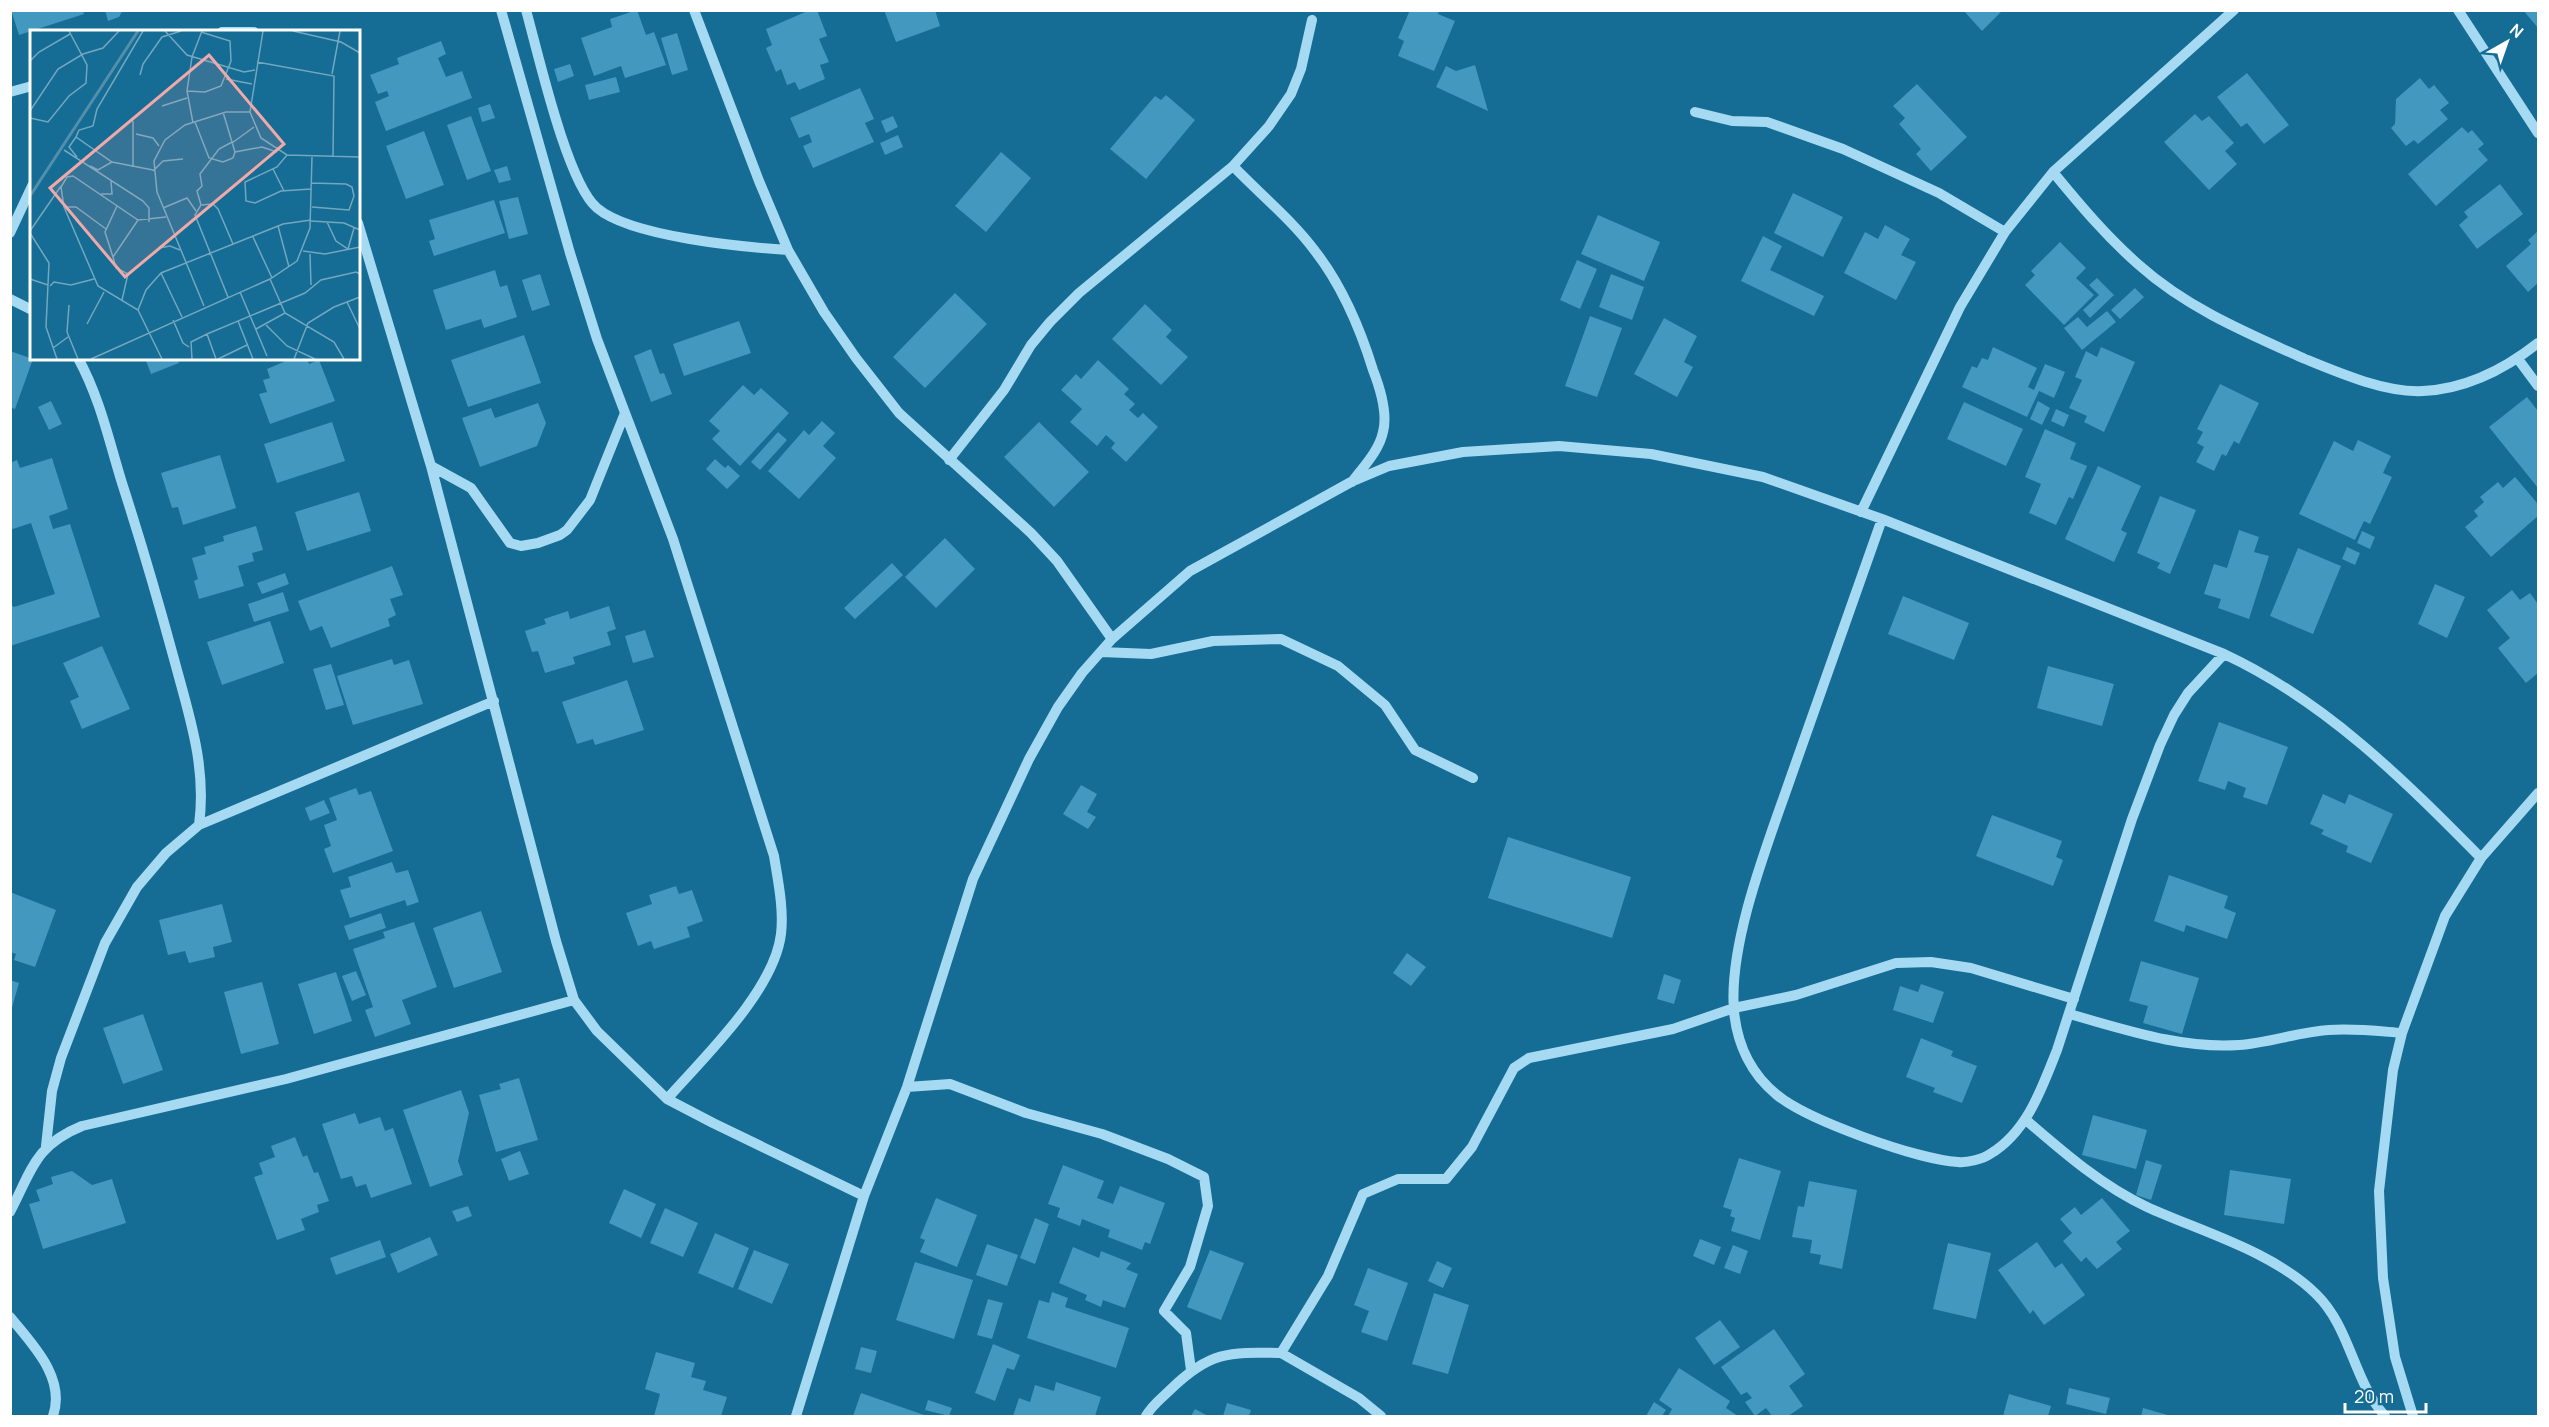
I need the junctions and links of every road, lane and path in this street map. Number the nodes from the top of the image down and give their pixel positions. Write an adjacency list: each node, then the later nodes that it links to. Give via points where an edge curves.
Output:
1 (501, 10): 24 (street, via 570,253)
2 (526, 10): 17 (street, via 580,186 597,208 644,228 732,246)
3 (694, 10): 17 (street)
4 (2234, 10): 12 (street)
5 (2458, 10): 10 (street)
6 (1312, 20): 11 (street, via 1291,94)
7 (30, 87): 8 (street)
8 (10, 92)
9 (1695, 112): 15 (street, via 1732,121 1767,122 1834,145 1939,193)
10 (2538, 133)
11 (1233, 166): 25 (street, via 1079,293 1050,322 1004,390); 27 (street, via 1315,250 1341,290 1363,337 1379,387 1384,420 1376,451)
12 (2053, 172): 15 (street); 21 (street, via 2090,218 2140,266 2178,295 2223,321 2328,369 2390,388 2421,392 2455,387)
13 (30, 190): 16 (street)
14 (360, 230): 26 (street)
15 (2006, 232): 28 (street, via 1959,307)
16 (10, 233)
17 (789, 250): 25 (street, via 856,358 899,412)
18 (10, 299): 19 (street)
19 (30, 309)
20 (2538, 343): 21 (street)
21 (2518, 359): 23 (street)
22 (79, 360): 36 (street, via 103,418 150,569 194,733 202,780)
23 (2538, 386)
24 (625, 412): 26 (street, via 590,500 567,530 538,543 510,543 471,488); 44 (street, via 676,549 774,856 780,891 781,935 769,972 754,997)
25 (949, 460): 30 (street, via 1057,561)
26 (431, 466): 33 (street)
27 (1352, 482): 28 (street, via 1389,466 1463,452 1559,446 1651,454 1763,477); 30 (street, via 1190,571)
28 (1861, 512): 29 (street)
29 (1882, 519): 32 (street); 40 (street, via 1763,857 1743,932 1734,981)
30 (1112, 639): 31 (street)
31 (1101, 652): 34 (street, via 1151,654 1213,641 1281,639 1338,666 1385,705 1415,750); 43 (street, via 1052,717 973,879)
32 (2224, 654): 37 (street, via 2261,671 2307,700 2359,740); 38 (street, via 2188,693 2160,745)
33 (494, 701): 36 (street); 39 (street)
34 (1473, 778)
35 (2538, 793): 37 (street)
36 (199, 825): 46 (street, via 166,853 137,887 105,943 61,1058 52,1091)
37 (2481, 858): 42 (street, via 2445,916)
38 (2074, 999): 40 (street, via 1971,968 1931,962 1896,963 1796,995); 41 (street)
39 (574, 1000): 44 (street, via 597,1031); 46 (street, via 286,1078 82,1126)
40 (1734, 1008): 45 (street, via 1746,1057 1767,1086 1799,1110 1837,1126 1896,1148 1941,1161 1961,1162 1988,1156); 50 (street, via 1673,1029 1555,1051 1520,1062 1472,1147 1446,1179 1398,1179 1363,1194 1328,1276)
41 (2069, 1014): 42 (street, via 2146,1036 2201,1046 2240,1045 2327,1030); 45 (street, via 2044,1085)
42 (2402, 1034): 57 (street, via 2393,1070 2379,1191 2383,1278 2391,1334)
43 (907, 1087): 47 (street); 51 (street, via 950,1084 1026,1113 1102,1134 1204,1177 1208,1206 1193,1257 1164,1311 1186,1333)
44 (667, 1099): 47 (street)
45 (2026, 1120): 56 (street, via 2074,1162 2146,1206 2222,1236 2295,1276 2334,1316 2364,1383)
46 (46, 1146): 48 (street)
47 (864, 1196): 53 (street)
48 (10, 1212)
49 (10, 1317): 52 (street, via 46,1363 56,1387)
50 (1281, 1353): 51 (street, via 1234,1353); 55 (street, via 1359,1398)
51 (1191, 1370): 54 (street)
52 (53, 1416)
53 (796, 1416)
54 (1146, 1416)
55 (1381, 1416)
56 (2385, 1416)
57 (2413, 1416)

